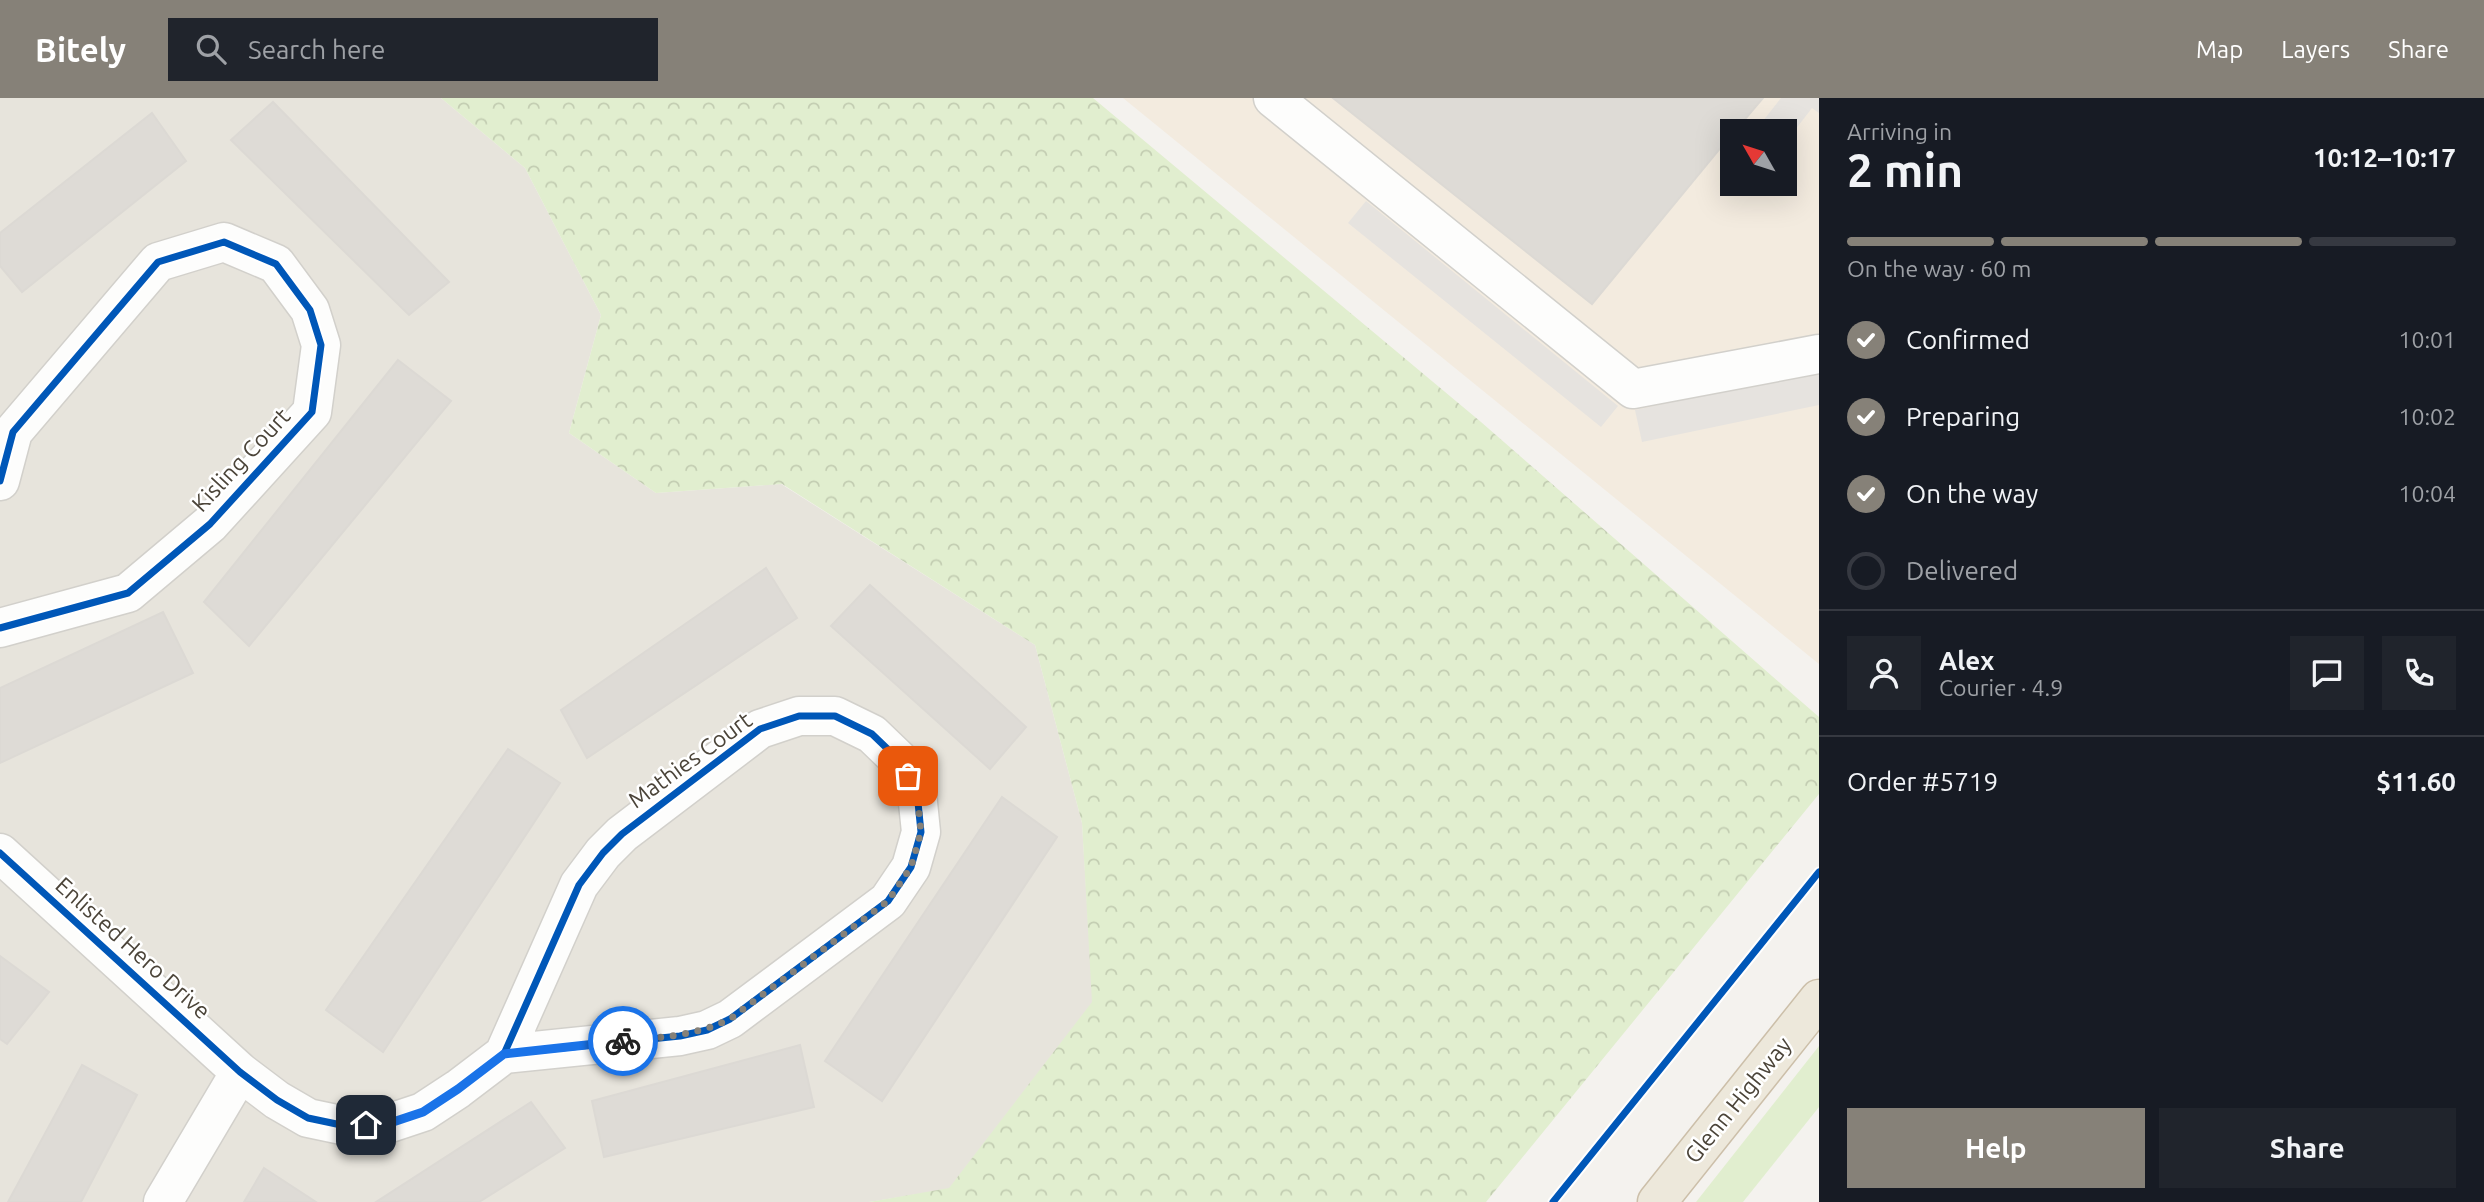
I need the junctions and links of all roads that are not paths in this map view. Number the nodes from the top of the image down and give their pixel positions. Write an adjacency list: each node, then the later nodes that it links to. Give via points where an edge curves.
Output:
1 (1273, 98): 2 (street, via 1633,389)
2 (1819, 354)
3 (0, 481): 4 (street, Kisling Court, via 13,432 158,262 224,242 276,264 310,310 321,345 312,412 210,524 128,593)
4 (0, 628)
5 (0, 853): 8 (street, Enlisted Hero Drive)
6 (1819, 999): 10 (highway, Glenn Highway)
7 (504, 1054): 7 (street, Mathies Court, via 707,1030 730,1019 794,972 888,901 911,867 921,832 917,793 898,759 872,734 835,716 799,716 760,729 603,852 579,885); 8 (street, Mathies Court, via 423,1112 387,1124 346,1126 309,1118)
8 (240, 1072): 9 (street)
9 (163, 1202)
10 (1657, 1202)

